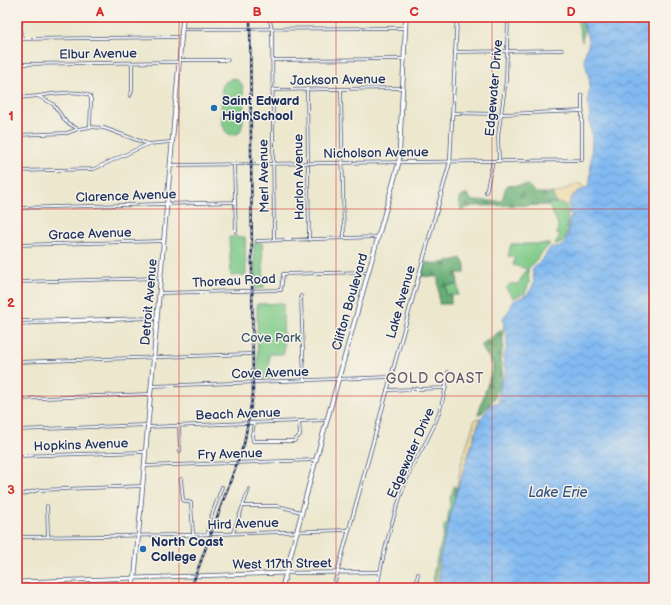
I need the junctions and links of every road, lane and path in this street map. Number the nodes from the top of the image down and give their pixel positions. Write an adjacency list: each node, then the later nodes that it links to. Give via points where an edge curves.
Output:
1 (21, 17): 11 (street)
2 (183, 17): 8 (main road, Detroit Avenue)
3 (269, 17): 9 (street, Merl Avenue)
4 (406, 17): 7 (main road, Clifton Boulevard)
5 (457, 17): 14 (street, Lake Avenue)
6 (508, 17): 13 (street, Edgewater Drive)
7 (406, 28): 9 (street); 15 (main road, Clifton Boulevard)
8 (182, 29): 9 (street); 10 (main road, Detroit Avenue)
9 (272, 29): 17 (street, Merl Avenue)
10 (182, 37): 11 (street); 18 (main road, Detroit Avenue)
11 (18, 39): 20 (street)
12 (562, 50): 13 (street)
13 (507, 51): 14 (street); 33 (street, Edgewater Drive, via 506,80)
14 (455, 52): 32 (street, Lake Avenue)
15 (404, 59): 17 (street); 21 (main road, Clifton Boulevard)
16 (228, 60): 18 (street, Elbur Avenue)
17 (272, 60): 24 (street, Merl Avenue)
18 (179, 61): 19 (street, Elbur Avenue); 40 (main road, Detroit Avenue)
19 (132, 63): 20 (street, Elbur Avenue); 28 (street)
20 (19, 64): 29 (street)
21 (403, 88): 23 (street, Jackson Avenue); 44 (main road, Clifton Boulevard)
22 (307, 89): 23 (street, Jackson Avenue); 24 (street, Jackson Avenue); 46 (street, Harlon Avenue)
23 (341, 89): 47 (street)
24 (272, 90): 48 (street, Merl Avenue)
25 (48, 94): 27 (street); 30 (street); 36 (street, via 86,93 90,96)
26 (582, 95): 31 (street)
27 (38, 96): 29 (street); 30 (street)
28 (130, 96)
29 (18, 98): 34 (street)
30 (48, 101): 35 (street)
31 (583, 111): 33 (street); 42 (street, Nicholson Avenue, via 582,160)
32 (452, 113): 33 (street); 45 (street, Lake Avenue)
33 (500, 114): 42 (street, Edgewater Drive)
34 (17, 120)
35 (71, 126): 37 (street); 38 (street)
36 (90, 127): 37 (street); 41 (street, via 114,130)
37 (78, 129): 38 (street)
38 (70, 132): 39 (street)
39 (17, 135)
40 (173, 142): 41 (street); 50 (main road, Detroit Avenue)
41 (148, 144): 51 (street, via 94,169)
42 (499, 160): 43 (street, Nicholson Avenue)
43 (493, 161): 45 (street, Nicholson Avenue); 52 (street)
44 (399, 162): 45 (street, Nicholson Avenue); 47 (street, Nicholson Avenue); 57 (main road, Clifton Boulevard)
45 (450, 162): 78 (street, Lake Avenue)
46 (308, 163): 47 (street, Nicholson Avenue); 48 (street, Nicholson Avenue); 60 (street, Harlon Avenue)
47 (342, 163): 58 (street)
48 (273, 164): 49 (street, Nicholson Avenue); 59 (street, Merl Avenue)
49 (234, 165): 50 (street, Nicholson Avenue); 53 (street)
50 (170, 166): 54 (main road, Detroit Avenue)
51 (17, 171)
52 (486, 192)
53 (235, 202): 54 (street, Clarence Avenue); 56 (street)
54 (167, 204): 55 (street, Clarence Avenue); 61 (main road, Detroit Avenue)
55 (17, 208)
56 (236, 232)
57 (378, 237): 58 (street); 64 (main road, Clifton Boulevard)
58 (344, 238): 60 (street)
59 (274, 240): 60 (street); 62 (street)
60 (309, 240)
61 (164, 241): 63 (street, Grace Avenue); 65 (main road, Detroit Avenue)
62 (257, 241)
63 (17, 245)
64 (368, 272): 67 (street, Thoreau Road, via 283,274 281,290); 79 (main road, Clifton Boulevard)
65 (160, 278): 66 (street); 67 (main road, Detroit Avenue)
66 (17, 282)
67 (159, 293): 70 (main road, Detroit Avenue)
68 (301, 296): 80 (street)
69 (138, 318): 70 (street); 71 (street); 73 (street)
70 (157, 318): 75 (main road, Detroit Avenue)
71 (68, 319): 72 (street); 73 (street)
72 (17, 322): 73 (street)
73 (68, 322)
74 (250, 354): 75 (street)
75 (154, 357): 76 (street); 81 (main road, Detroit Avenue)
76 (17, 362)
77 (448, 372): 82 (street, Edgewater Drive)
78 (390, 377): 79 (street, Cove Avenue); 83 (street, Lake Avenue)
79 (339, 379): 80 (street, Cove Avenue); 86 (main road, Clifton Boulevard)
80 (304, 380): 81 (street, Cove Avenue)
81 (152, 386): 84 (main road, Detroit Avenue)
82 (446, 388): 83 (street); 114 (street, Edgewater Drive, via 435,424 410,472 401,496)
83 (386, 390): 105 (street, Lake Avenue)
84 (151, 394): 85 (street); 89 (main road, Detroit Avenue)
85 (17, 399)
86 (328, 420): 87 (street, Beach Avenue); 95 (main road, Clifton Boulevard)
87 (299, 421): 88 (street, Beach Avenue); 88 (street, via 300,435 296,441 256,442 252,436)
88 (254, 423): 90 (street, Beach Avenue)
89 (148, 426): 90 (street, Beach Avenue); 91 (street, Beach Avenue); 93 (main road, Detroit Avenue)
90 (179, 426): 92 (street)
91 (17, 430)
92 (180, 451)
93 (146, 452): 94 (street, Hopkins Avenue); 96 (main road, Detroit Avenue)
94 (17, 456)
95 (316, 460): 96 (street, Fry Avenue); 104 (main road, Clifton Boulevard)
96 (145, 466): 98 (main road, Detroit Avenue)
97 (181, 479): 108 (street, via 183,500 191,502)
98 (143, 486): 101 (street, via 38,490); 110 (main road, Detroit Avenue)
99 (222, 487): 109 (street, via 209,522)
100 (249, 489): 103 (street)
101 (17, 496)
102 (47, 506): 111 (street)
103 (243, 506): 104 (street, via 278,506); 107 (street)
104 (301, 512): 106 (main road, Clifton Boulevard)
105 (348, 530): 106 (street, Hird Avenue); 113 (street, Lake Avenue)
106 (296, 532): 107 (street, Hird Avenue); 115 (main road, Clifton Boulevard)
107 (233, 533): 109 (street, Hird Avenue)
108 (193, 534): 109 (street, Hird Avenue); 110 (street, Hird Avenue)
109 (208, 534)
110 (139, 535): 111 (street, Hird Avenue); 117 (main road, Detroit Avenue)
111 (48, 536): 112 (street, Hird Avenue)
112 (17, 537)
113 (337, 572): 114 (street, West 117th Street); 115 (street, West 117th Street); 121 (street, Lake Avenue)
114 (380, 572): 122 (street, Edgewater Drive)
115 (286, 573): 117 (main road, West 117th Street); 120 (main road, Clifton Boulevard)
116 (418, 574): 123 (street)
117 (135, 578): 118 (main road, West 117th Street); 119 (main road, Detroit Avenue)
118 (17, 582)
119 (132, 588)
120 (282, 588)
121 (333, 588)
122 (377, 588)
123 (415, 588)

